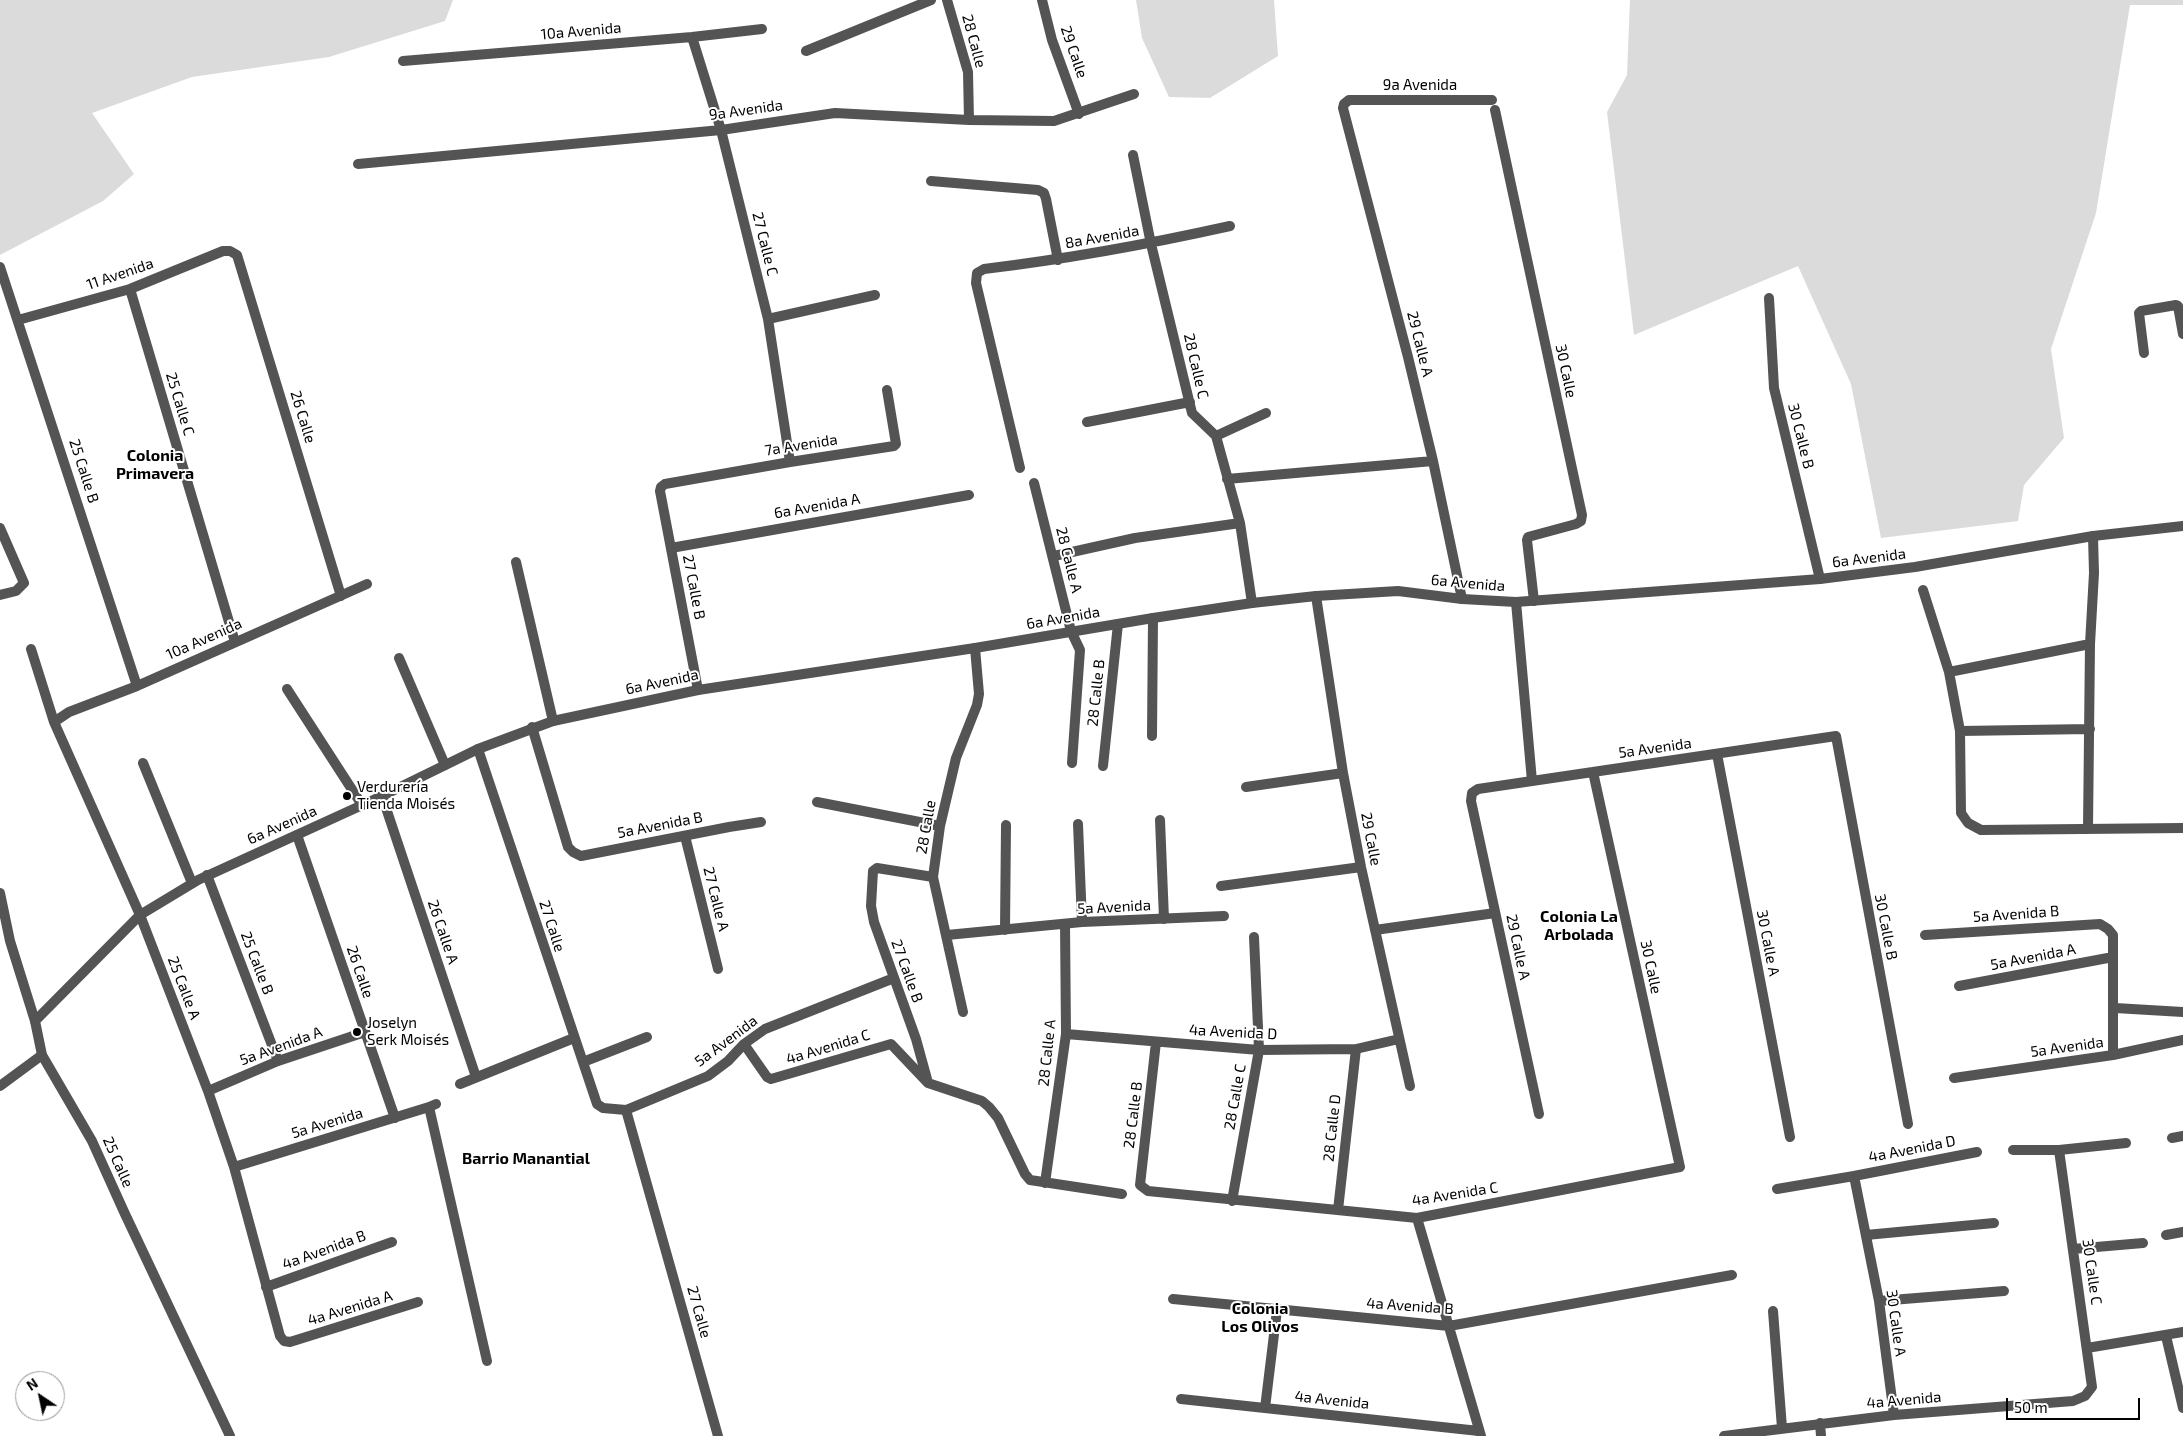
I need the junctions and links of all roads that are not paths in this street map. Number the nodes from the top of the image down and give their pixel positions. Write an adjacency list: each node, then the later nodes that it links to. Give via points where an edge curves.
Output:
1 (931, 0): 6 (street)
2 (947, 0): 13 (street, 28 Calle, via 968,72)
3 (1042, 0): 12 (street, 29 Calle, via 1052,40)
4 (762, 28): 5 (street, 10a Avenida)
5 (692, 37): 7 (street, 10a Avenida); 14 (street, 27 Calle C)
6 (806, 51)
7 (403, 61)
8 (1134, 94): 12 (street, 9a Avenida)
9 (1349, 100): 10 (street, 9a Avenida); 35 (street, 29 Calle A, via 1343,108)
10 (1492, 100)
11 (1495, 110): 56 (street, 30 Calle, via 1582,515 1576,524 1528,536)
12 (1079, 114): 13 (street, 9a Avenida, via 1054,122)
13 (969, 120): 14 (street, 9a Avenida, via 834,113)
14 (722, 130): 16 (street, 9a Avenida); 26 (street, 27 Calle C)
15 (1133, 155): 19 (street, 28 Calle C)
16 (358, 164)
17 (931, 182): 21 (street, via 1044,193)
18 (1230, 226): 19 (street, 8a Avenida)
19 (1151, 244): 21 (street, 8a Avenida); 31 (street, 28 Calle C)
20 (230, 251): 23 (street, 11 Avenida); 53 (street, 26 Calle, via 240,262)
21 (1058, 260): 37 (street, 8a Avenida, via 984,269 977,273 976,283)
22 (0, 267): 27 (street, 25 Calle B)
23 (130, 289): 27 (street, 11 Avenida); 62 (street, 25 Calle C)
24 (875, 295): 26 (street)
25 (1769, 298): 49 (street, 30 Calle B, via 1774,388)
26 (768, 319): 36 (street, 27 Calle C)
27 (18, 320): 68 (street, 25 Calle B)
28 (2183, 334): 29 (street, via 2178,306 2141,311)
29 (2144, 353)
30 (888, 390): 36 (street, 7a Avenida, via 894,446)
31 (1190, 402): 33 (street); 34 (street, 28 Calle C, via 1194,417)
32 (1266, 413): 34 (street)
33 (1087, 422)
34 (1216, 436): 38 (street)
35 (1433, 460): 38 (street); 55 (street, 29 Calle A)
36 (790, 462): 40 (street, 7a Avenida, via 665,484)
37 (1020, 468)
38 (1227, 479): 42 (street)
39 (1034, 484): 47 (street, 28 Calle A)
40 (660, 490): 46 (street, 27 Calle B)
41 (969, 494): 46 (street, 6a Avenida A)
42 (1240, 523): 47 (street, via 1135,538); 58 (street)
43 (2183, 526): 45 (street, 6a Avenida)
44 (0, 528): 52 (street, via 24,583 16,591)
45 (2093, 536): 49 (street, 6a Avenida, via 1915,567); 63 (street)
46 (671, 548): 70 (street, 27 Calle B)
47 (1054, 556): 61 (street, 28 Calle A)
48 (516, 562): 71 (street)
49 (1820, 579): 56 (street, 6a Avenida)
50 (367, 584): 53 (street, 10a Avenida)
51 (1923, 590): 67 (street)
52 (0, 595)
53 (341, 596): 62 (street, 10a Avenida)
54 (1316, 596): 55 (street, 6a Avenida, via 1398,592); 58 (street, 6a Avenida); 85 (street, 29 Calle)
55 (1462, 599): 57 (street, 6a Avenida)
56 (1534, 600): 57 (street, 6a Avenida)
57 (1516, 602): 86 (street)
58 (1252, 603): 59 (street, 6a Avenida)
59 (1153, 618): 60 (street, 6a Avenida); 76 (street)
60 (1118, 624): 61 (street, 6a Avenida); 83 (street, 28 Calle B)
61 (1071, 631): 64 (street, 6a Avenida); 81 (street, 28 Calle A, via 1080,650)
62 (235, 642): 68 (street, 10a Avenida)
63 (2090, 644): 67 (street); 74 (street)
64 (975, 648): 70 (street, 6a Avenida); 96 (street, 28 Calle, via 977,705 956,758)
65 (31, 649): 72 (street, 25 Calle A)
66 (399, 658): 82 (street)
67 (1949, 672): 75 (street)
68 (137, 686): 72 (street, 10a Avenida, via 69,712)
69 (287, 688): 91 (street)
70 (698, 690): 71 (street, 6a Avenida)
71 (553, 721): 73 (street, 6a Avenida)
72 (54, 722): 108 (street, 25 Calle A)
73 (532, 728): 78 (street, 6a Avenida); 100 (street, 5a Avenida B, via 568,847 573,852 581,856)
74 (2090, 729): 75 (street); 97 (street)
75 (1960, 731): 97 (street, via 1961,813 1968,823 1981,830)
76 (1152, 736)
77 (1836, 736): 79 (street, 5a Avenida); 152 (street, 30 Calle B)
78 (478, 749): 82 (street, 6a Avenida); 130 (street, 27 Calle)
79 (1717, 754): 84 (street, 5a Avenida); 154 (street, 30 Calle A)
80 (143, 763): 104 (street)
81 (1072, 763)
82 (446, 765): 89 (street, 6a Avenida)
83 (1103, 766)
84 (1593, 772): 86 (street, 5a Avenida); 160 (street, 30 Calle)
85 (1343, 774): 87 (street); 101 (street, 29 Calle)
86 (1532, 782): 88 (street, 5a Avenida)
87 (1246, 787)
88 (1478, 789): 107 (street, 29 Calle A, via 1472,793 1471,801)
89 (382, 796): 91 (street, 6a Avenida); 141 (street, 26 Calle A)
90 (817, 802): 96 (street)
91 (362, 805): 99 (street, 6a Avenida)
92 (1160, 820): 110 (street)
93 (761, 822): 100 (street, 5a Avenida B)
94 (1078, 824): 111 (street)
95 (1006, 825): 113 (street)
96 (940, 826): 103 (street, 28 Calle)
97 (2088, 828): 98 (street)
98 (2183, 828)
99 (297, 835): 102 (street, 6a Avenida); 127 (street, 26 Calle)
100 (684, 836): 120 (street, 27 Calle A)
101 (1361, 867): 105 (street); 114 (street, 29 Calle)
102 (207, 875): 104 (street, 6a Avenida); 139 (street, 25 Calle B)
103 (933, 877): 115 (street, 28 Calle); 121 (street, 27 Calle B, via 877,868 873,871 872,914)
104 (192, 883): 108 (street, 6a Avenida)
105 (1221, 886)
106 (0, 893): 118 (street, 25 Calle)
107 (1495, 913): 114 (street); 150 (street, 29 Calle A)
108 (140, 915): 126 (street, 6a Avenida); 147 (street, 25 Calle A)
109 (1224, 916): 110 (street, 5a Avenida)
110 (1164, 919): 111 (street, 5a Avenida)
111 (1082, 922): 112 (street, 5a Avenida)
112 (1065, 924): 113 (street, 5a Avenida); 128 (street, 28 Calle A)
113 (1004, 930): 115 (street, 5a Avenida)
114 (1375, 930): 131 (street, 29 Calle)
115 (947, 934): 124 (street, 28 Calle)
116 (1925, 935): 119 (street, 5a Avenida B, via 2100,924 2113,935)
117 (1254, 937): 136 (street, 28 Calle C)
118 (5, 942): 126 (street, 25 Calle)
119 (2113, 957): 122 (street, 5a Avenida A); 123 (street)
120 (718, 969)
121 (894, 978): 134 (street, 5a Avenida, via 765,1029); 143 (street, 27 Calle B)
122 (1959, 986)
123 (2115, 1008): 125 (street); 138 (street)
124 (963, 1012)
125 (2183, 1012)
126 (35, 1021): 137 (street, 25 Calle)
127 (365, 1032): 139 (street, 5a Avenida A); 151 (street, 26 Calle)
128 (1066, 1034): 133 (street, 4a Avenida D); 163 (street, 28 Calle A)
129 (647, 1037): 140 (street)
130 (574, 1038): 140 (street, 27 Calle); 141 (street)
131 (1399, 1039): 135 (street, 4a Avenida D); 146 (street, 29 Calle)
132 (2183, 1040): 138 (street, 5a Avenida)
133 (1156, 1042): 136 (street, 4a Avenida D); 164 (street, 28 Calle B, via 1140,1185)
134 (744, 1044): 143 (street, 4a Avenida C, via 766,1077 776,1079 891,1044); 149 (street, 5a Avenida, via 708,1076)
135 (1356, 1049): 136 (street, 4a Avenida D); 168 (street, 28 Calle D)
136 (1259, 1050): 167 (street, 28 Calle C)
137 (42, 1055): 145 (street); 199 (street, 25 Calle, via 92,1140)
138 (2113, 1055): 142 (street, 5a Avenida)
139 (278, 1061): 147 (street, 5a Avenida A)
140 (583, 1062): 148 (street, 27 Calle, via 597,1104)
141 (476, 1077): 144 (street)
142 (1954, 1078)
143 (928, 1083): 163 (street, 4a Avenida C, via 982,1101 998,1118 1025,1174 1030,1180)
144 (460, 1084)
145 (0, 1086)
146 (1410, 1086)
147 (208, 1091): 161 (street, 25 Calle A)
148 (603, 1108): 149 (street, 5a Avenida)
149 (626, 1110): 200 (street, 27 Calle)
150 (1540, 1114)
151 (395, 1118): 161 (street, 5a Avenida); 190 (street, 5a Avenida, via 432,1106)
152 (1908, 1124)
153 (2183, 1136): 155 (street)
154 (1790, 1137)
155 (2172, 1138)
156 (2126, 1143): 158 (street)
157 (2013, 1150): 158 (street)
158 (2059, 1150): 176 (street, 30 Calle C)
159 (1977, 1152): 162 (street, 4a Avenida D)
160 (1680, 1167): 169 (street, 4a Avenida C)
161 (234, 1168): 178 (street, 25 Calle A)
162 (1854, 1176): 165 (street, 4a Avenida D); 172 (street, 30 Calle A)
163 (1045, 1183): 166 (street, 4a Avenida C)
164 (1143, 1189): 167 (street, 4a Avenida C)
165 (1777, 1189)
166 (1122, 1194)
167 (1232, 1201): 168 (street, 4a Avenida C)
168 (1338, 1210): 169 (street, 4a Avenida C)
169 (1417, 1218): 185 (street)
170 (1994, 1223): 172 (street)
171 (2183, 1232): 173 (street)
172 (1866, 1235): 181 (street, 30 Calle A)
173 (2166, 1235)
174 (392, 1242): 178 (street, 4a Avenida B)
175 (2143, 1243): 176 (street)
176 (2074, 1249): 189 (street, 30 Calle C)
177 (1732, 1275): 185 (street, 4a Avenida B)
178 (266, 1287): 188 (street, 25 Calle A, via 280,1336)
179 (2004, 1291): 181 (street)
180 (1173, 1299): 183 (street, 4a Avenida B)
181 (1879, 1301): 195 (street, 30 Calle A)
182 (418, 1302): 188 (street, 4a Avenida A)
183 (1277, 1310): 185 (street, 4a Avenida B); 193 (street)
184 (1773, 1311): 197 (street)
185 (1449, 1326): 198 (street)
186 (2183, 1332): 187 (street)
187 (2166, 1336): 189 (street); 194 (street)
188 (290, 1342)
189 (2087, 1348): 191 (street, 30 Calle C, via 2092,1387)
190 (487, 1361)
191 (2086, 1396): 195 (street, 4a Avenida, via 2073,1401)
192 (1181, 1399): 193 (street, 4a Avenida)
193 (1265, 1408): 198 (street, 4a Avenida)
194 (2183, 1408)
195 (1894, 1416): 196 (street, 4a Avenida)
196 (1820, 1423): 197 (street, 4a Avenida); 202 (street)
197 (1782, 1428): 201 (street, 4a Avenida)
198 (1480, 1434)
199 (230, 1436)
200 (718, 1436)
201 (1724, 1436)
202 (1821, 1436)

